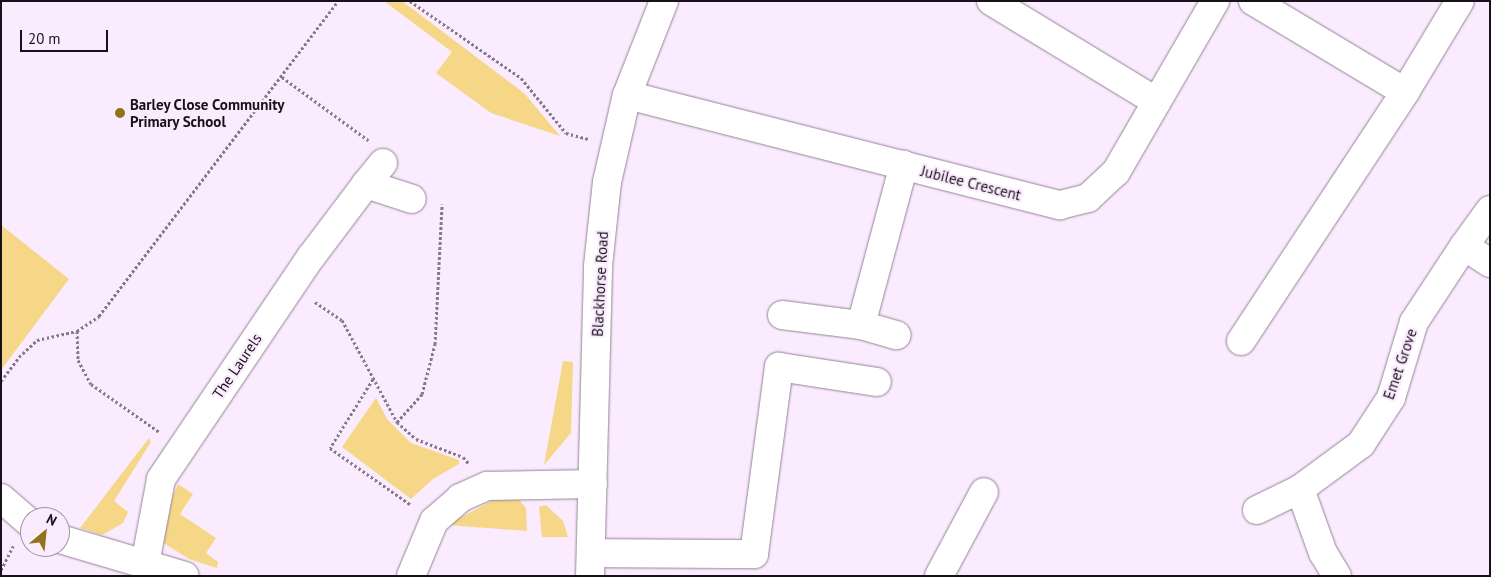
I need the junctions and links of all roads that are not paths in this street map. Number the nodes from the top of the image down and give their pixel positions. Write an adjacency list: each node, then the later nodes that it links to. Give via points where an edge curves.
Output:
1 (664, 1): 7 (street, Blackhorse Road)
2 (991, 1): 8 (street)
3 (1215, 1): 8 (street, Jubilee Crescent)
4 (1253, 1): 6 (street)
5 (1460, 1): 6 (street)
6 (1405, 92): 19 (street)
7 (627, 94): 10 (street, Jubilee Crescent); 21 (street, Blackhorse Road, via 607,182 598,266)
8 (1157, 102): 10 (street, Jubilee Crescent, via 1116,172 1088,198 1060,205)
9 (383, 163): 11 (street, The Laurels)
10 (904, 165): 17 (street)
11 (366, 184): 12 (street); 28 (street, The Laurels, via 291,286 161,479)
12 (412, 199)
13 (1490, 210): 14 (street, Emet Grove)
14 (1464, 246): 15 (street); 22 (street, Emet Grove, via 1414,322 1390,398 1361,444)
15 (1490, 263)
16 (782, 315): 17 (street)
17 (861, 325): 18 (street)
18 (897, 335)
19 (1242, 341)
20 (877, 382): 29 (street, via 779,367 754,554)
21 (592, 484): 29 (street, Blackhorse Road); 31 (street, via 487,486 460,498 434,521)
22 (1300, 489): 25 (street, Emet Grove); 33 (street, via 1323,553)
23 (984, 492): 32 (street)
24 (1, 498): 26 (street)
25 (1257, 510)
26 (20, 514)
27 (70, 543): 28 (street)
28 (145, 564): 30 (street)
29 (591, 564)
30 (185, 576)
31 (411, 576)
32 (939, 576)
33 (1337, 576)

